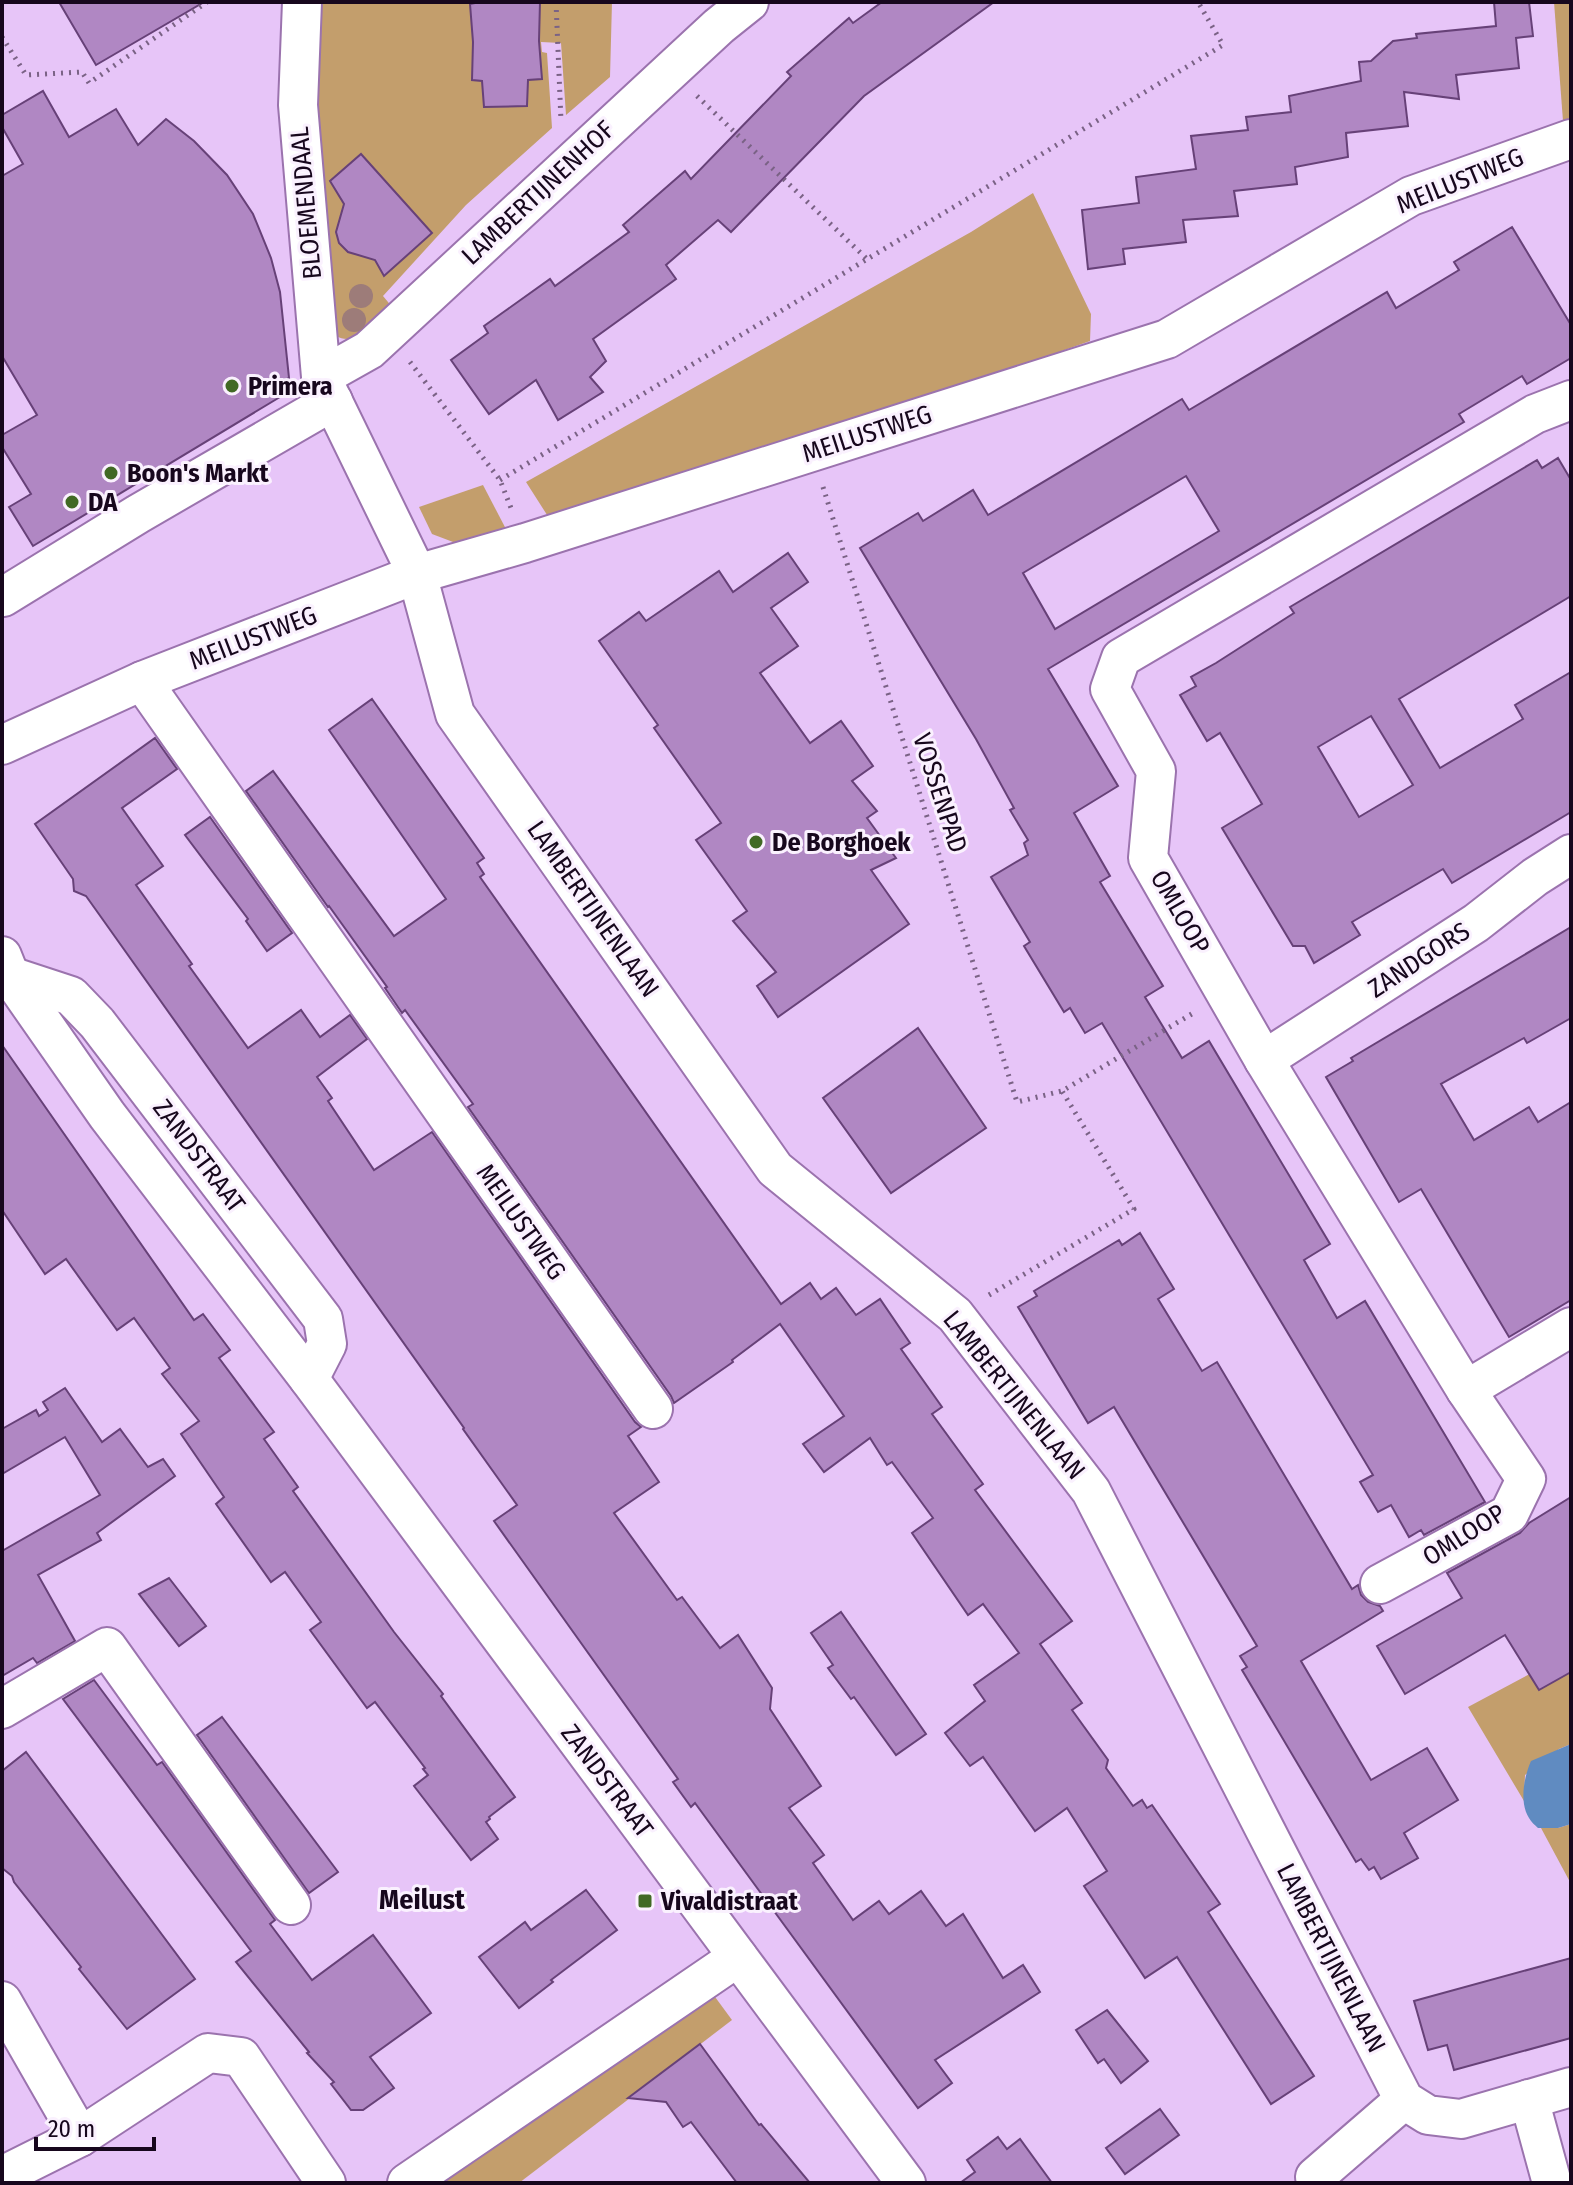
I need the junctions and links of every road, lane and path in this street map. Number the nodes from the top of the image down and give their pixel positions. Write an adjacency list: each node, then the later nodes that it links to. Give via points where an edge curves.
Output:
1 (207, 2): 6 (path, via 89,83 82,72 26,75)
2 (302, 2): 12 (street, BLOEMENDAAL, via 298,105)
3 (556, 2): 9 (path, via 560,116)
4 (749, 2): 7 (street, LAMBERTIJNENHOF)
5 (1198, 2): 10 (path, via 1223,45)
6 (2, 37)
7 (670, 70): 9 (street, LAMBERTIJNENHOF); 10 (path)
8 (1571, 139): 14 (street, MEILUSTWEG, via 1411,196 1167,339)
9 (569, 164): 11 (street, LAMBERTIJNENHOF)
10 (867, 259): 15 (path)
11 (388, 332): 12 (street, LAMBERTIJNENHOF); 15 (path)
12 (327, 389): 17 (street, BLOEMENDAAL); 18 (street)
13 (1571, 400): 23 (street, OMLOOP, via 1535,414 1121,658 1110,689 1156,771 1148,858)
14 (812, 452): 16 (street, MEILUSTWEG); 25 (path, VOSSENPAD, via 1017,1102)
15 (500, 480): 16 (path)
16 (525, 543): 17 (street, MEILUSTWEG)
17 (417, 574): 19 (street, MEILUSTWEG); 26 (street, LAMBERTIJNENLAAN, via 455,714 775,1169)
18 (3, 597)
19 (142, 681): 20 (street, MEILUSTWEG); 29 (street, MEILUSTWEG)
20 (2, 745)
21 (1571, 854): 24 (street, ZANDGORS, via 1476,923)
22 (6, 966): 33 (street, ZANDSTRAAT, via 71,996 97,1023 323,1319 327,1344 309,1379)
23 (1227, 993): 24 (street, OMLOOP); 25 (path, VOSSENPAD)
24 (1264, 1060): 28 (street, OMLOOP)
25 (1062, 1091): 26 (path, via 1134,1209)
26 (955, 1315): 37 (street, LAMBERTIJNENLAAN, via 1091,1491)
27 (1571, 1327): 28 (street)
28 (1466, 1390): 30 (street, OMLOOP, via 1526,1479 1509,1514)
29 (653, 1409)
30 (1380, 1584)
31 (2, 1709): 32 (street, via 107,1647)
32 (291, 1905)
33 (738, 1957): 42 (street); 43 (street, ZANDSTRAAT)
34 (2, 2001): 38 (street)
35 (1571, 2087): 36 (street)
36 (1529, 2099): 37 (street, via 1461,2119 1428,2115); 44 (street)
37 (1404, 2100): 40 (street)
38 (80, 2137): 39 (street); 41 (street, via 208,2053 241,2057)
39 (2, 2176)
40 (1315, 2177)
41 (326, 2183)
42 (407, 2183)
43 (906, 2183)
44 (1552, 2183)

